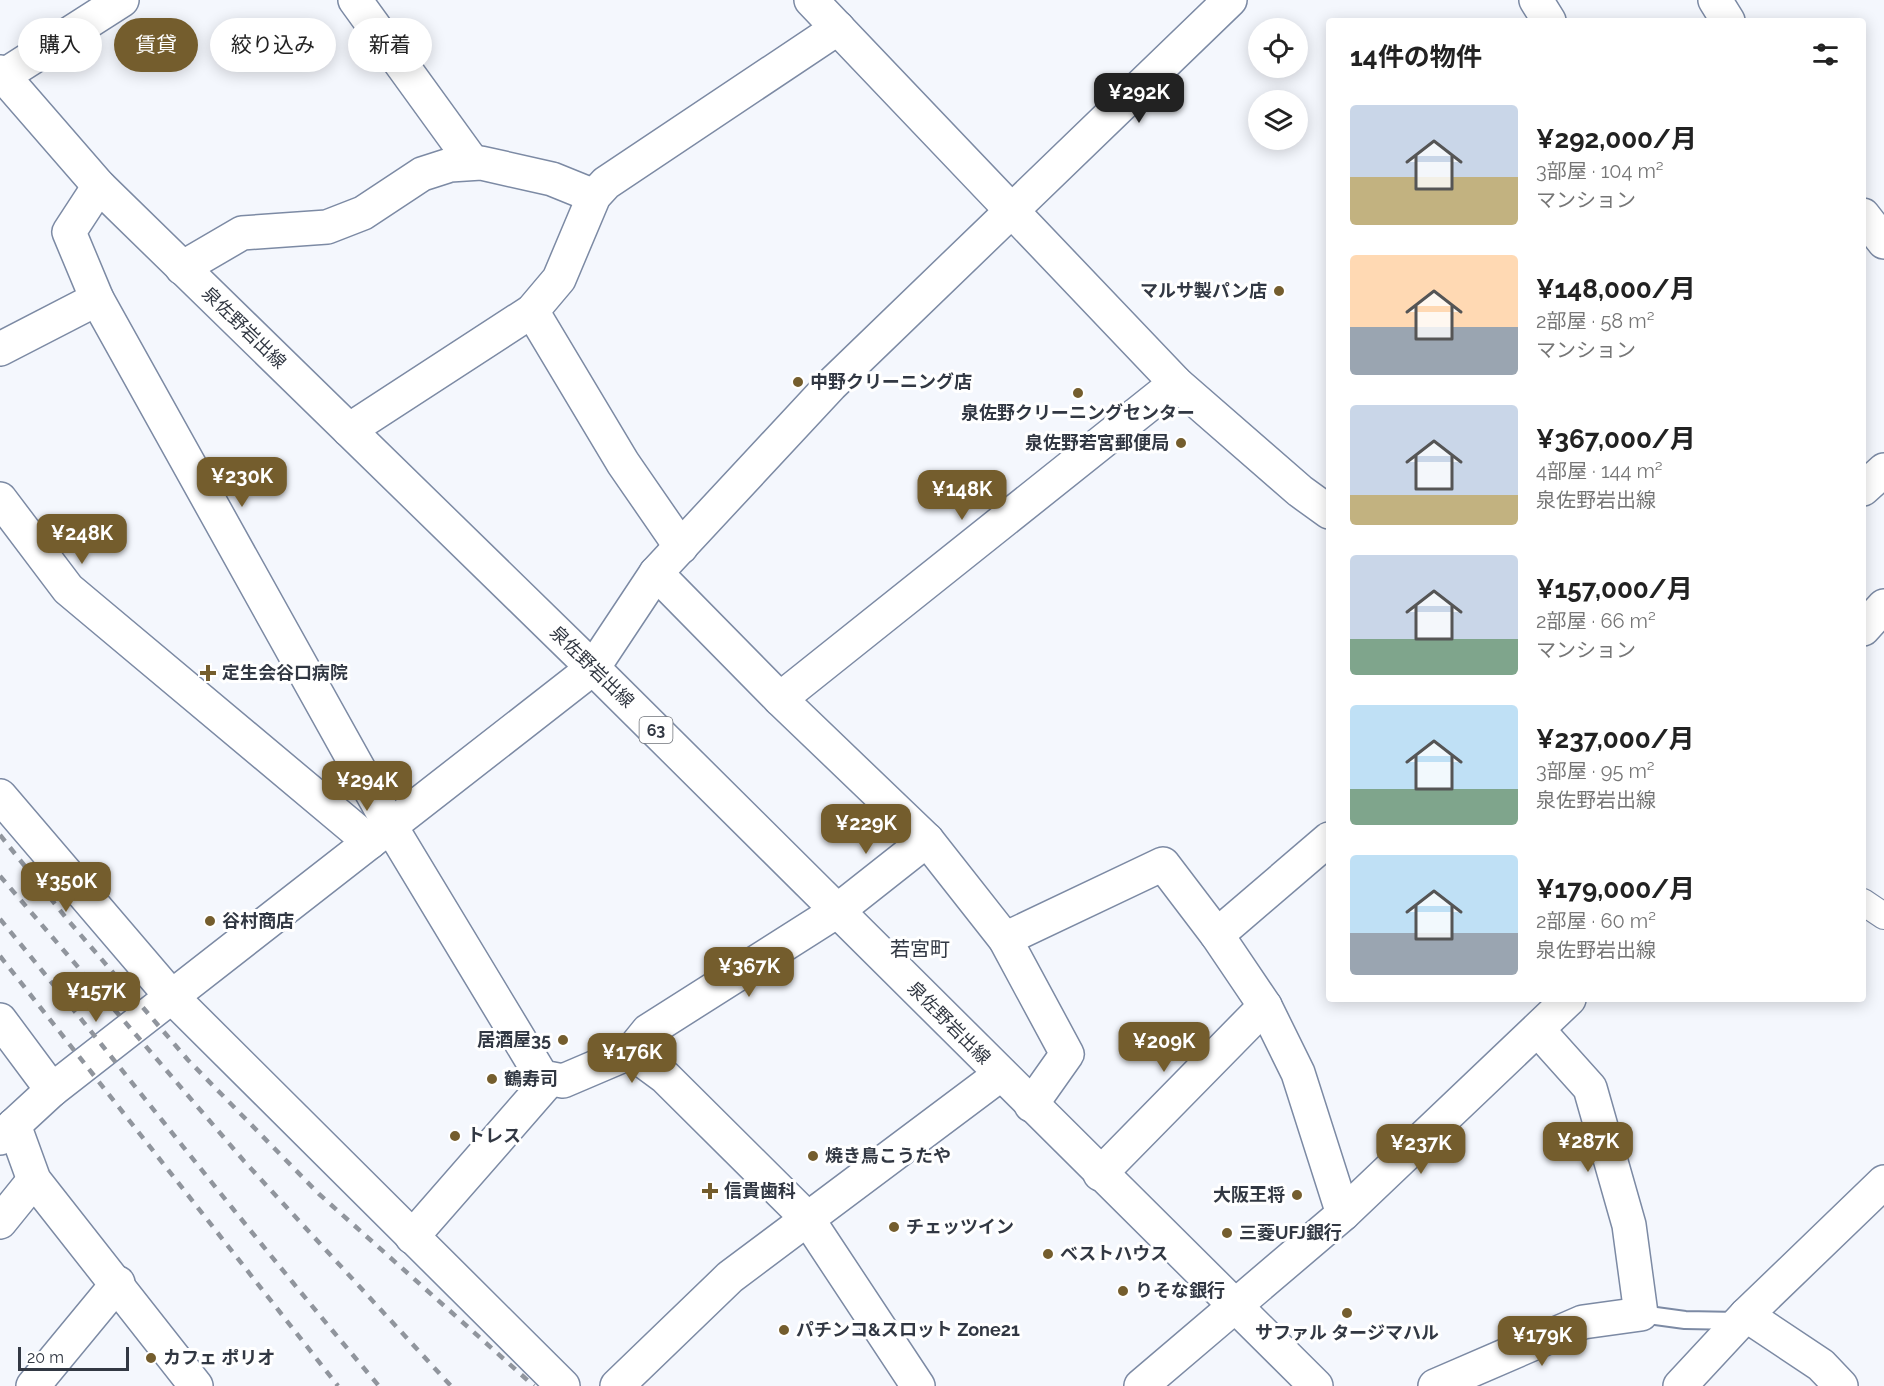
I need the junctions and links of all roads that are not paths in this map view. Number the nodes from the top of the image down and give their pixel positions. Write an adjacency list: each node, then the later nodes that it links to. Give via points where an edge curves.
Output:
1 (122, 0): 9 (street)
2 (355, 0): 10 (street)
3 (1230, 0): 13 (street)
4 (1536, 0): 7 (street)
5 (1715, 0): 8 (street)
6 (827, 10): 12 (street); 13 (street)
7 (1548, 18)
8 (1726, 18)
9 (1, 76): 11 (street, 泉佐野岩出線 / 63)
10 (473, 163): 12 (street, via 552,179); 14 (street, via 422,174 363,213 327,227 242,233)
11 (99, 186): 14 (street, 泉佐野岩出線 / 63); 15 (street, via 69,232)
12 (594, 196): 16 (street, via 559,279)
13 (1012, 212): 18 (street); 22 (street, via 831,385)
14 (182, 268): 19 (street, 泉佐野岩出線 / 63)
15 (97, 299): 17 (street); 29 (street)
16 (532, 311): 19 (street); 22 (street, via 622,464)
17 (0, 349)
18 (1176, 383): 21 (street); 27 (street)
19 (349, 430): 26 (street, 泉佐野岩出線 / 63)
20 (0, 499): 29 (street, via 68,589)
21 (1326, 509)
22 (681, 547): 23 (street)
23 (656, 573): 26 (street); 27 (street)
24 (1884, 606): 25 (street)
25 (1866, 626)
26 (593, 668): 29 (street); 33 (street, 泉佐野岩出線 / 63)
27 (780, 699): 30 (street)
28 (0, 796): 37 (street)
29 (380, 834): 37 (street); 44 (street, via 542,1077)
30 (927, 840): 33 (street); 36 (street)
31 (1326, 842): 35 (street)
32 (1866, 904): 34 (street)
33 (837, 911): 42 (street, via 648,1031); 43 (street, 泉佐野岩出線 / 63)
34 (1884, 916)
35 (1217, 936): 36 (street, via 1163,864); 39 (street)
36 (1005, 939): 46 (street, via 1067,1054)
37 (171, 996): 45 (street); 54 (street)
38 (1566, 1002): 41 (street)
39 (1264, 1006): 48 (street); 51 (street, via 1298,1073)
40 (0, 1020): 45 (street)
41 (1538, 1030): 51 (street); 57 (street, via 1590,1088 1629,1225)
42 (632, 1052): 44 (street, via 564,1081); 52 (street, via 665,1077)
43 (1001, 1074): 46 (street, 泉佐野岩出線 / 63); 52 (street)
44 (550, 1078): 54 (street)
45 (52, 1090): 47 (street)
46 (1031, 1105): 48 (street, 泉佐野岩出線 / 63)
47 (7, 1131): 49 (street)
48 (1100, 1174): 56 (street, 泉佐野岩出線 / 63)
49 (34, 1180): 53 (street); 55 (street)
50 (1884, 1182): 58 (street)
51 (1343, 1214): 56 (street)
52 (807, 1218): 62 (street, via 730,1277); 63 (street)
53 (0, 1222)
54 (412, 1237): 61 (street)
55 (118, 1283): 59 (street); 60 (street)
56 (1235, 1308): 64 (street); 65 (street, 泉佐野岩出線 / 63)
57 (1641, 1314): 58 (lane, via 1685,1320); 66 (street, via 1583,1322)
58 (1743, 1318): 67 (street); 68 (street, via 1821,1365)
59 (33, 1386)
60 (196, 1386)
61 (563, 1386)
62 (617, 1386)
63 (918, 1386)
64 (1141, 1386)
65 (1316, 1386)
66 (1435, 1386)
67 (1680, 1386)
68 (1841, 1386)

